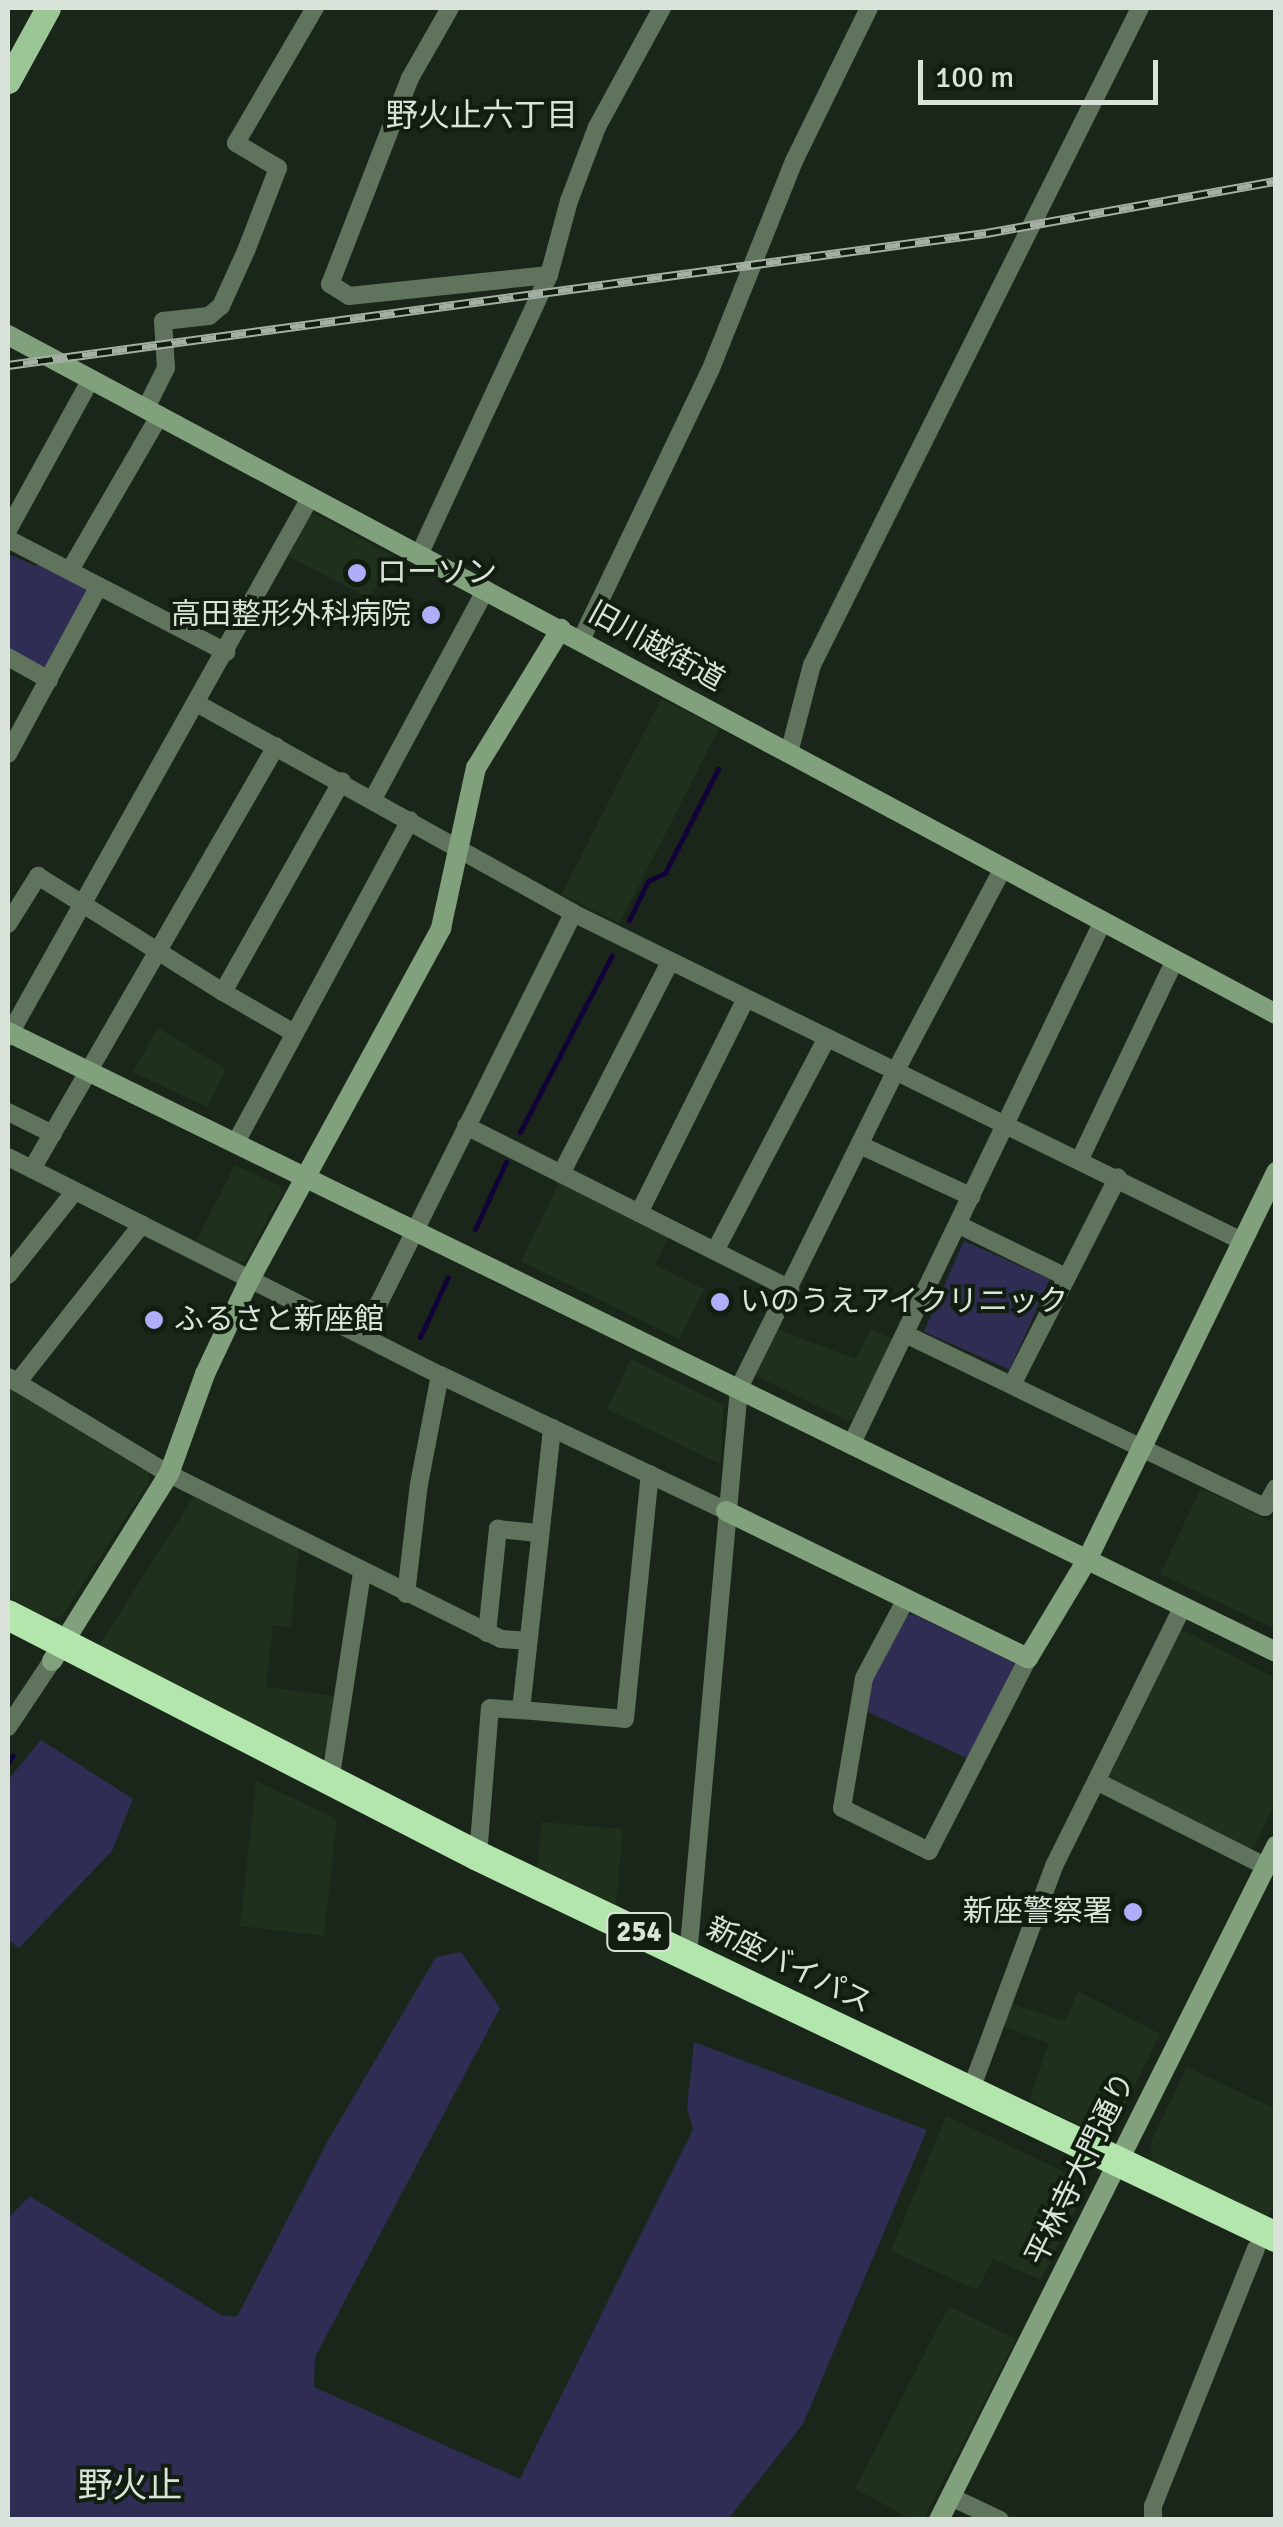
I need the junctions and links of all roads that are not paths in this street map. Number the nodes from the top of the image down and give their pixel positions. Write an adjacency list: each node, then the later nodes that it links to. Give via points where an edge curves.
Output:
1 (48, 8): 7 (main road)
2 (314, 8): 11 (street, via 236,144 278,168 246,251 221,306 208,316 163,320 166,368)
3 (450, 8): 8 (street, via 410,78 330,284 349,296)
4 (870, 8): 20 (street, via 794,161 710,371)
5 (1140, 8): 27 (street, via 812,665)
6 (655, 10): 8 (street, via 597,128)
7 (8, 81)
8 (549, 275): 15 (street)
9 (8, 334): 10 (street, 旧川越街道)
10 (91, 379): 11 (street, 旧川越街道); 13 (street)
11 (153, 412): 12 (street, 旧川越街道); 16 (street)
12 (311, 496): 15 (street, 旧川越街道); 21 (street)
13 (8, 530)
14 (8, 539): 16 (street)
15 (419, 555): 18 (street, 旧川越街道)
16 (70, 570): 17 (street)
17 (99, 586): 21 (street); 23 (street)
18 (486, 590): 19 (street, 旧川越街道); 29 (street)
19 (561, 629): 20 (street, 旧川越街道); 31 (street, via 476,768)
20 (580, 640): 27 (street, 旧川越街道)
21 (226, 652): 24 (street)
22 (8, 657): 23 (street)
23 (49, 680): 26 (street)
24 (198, 704): 25 (street); 33 (street)
25 (276, 746): 28 (street); 37 (street)
26 (8, 754)
27 (789, 754): 32 (street, 旧川越街道)
28 (342, 781): 29 (street); 40 (street)
29 (373, 799): 30 (street)
30 (410, 820): 31 (street); 43 (street)
31 (458, 848): 34 (street); 59 (street, via 441,928)
32 (1003, 868): 35 (street, 旧川越街道); 47 (street)
33 (82, 906): 36 (street, via 38,876); 37 (street); 44 (street)
34 (573, 913): 39 (street); 50 (street)
35 (1103, 922): 38 (street, 旧川越街道); 49 (street)
36 (8, 924)
37 (158, 950): 40 (street); 46 (street)
38 (1176, 960): 42 (street, 旧川越街道); 55 (street)
39 (670, 962): 41 (street); 58 (street)
40 (223, 992): 43 (street)
41 (745, 1000): 45 (street); 63 (street)
42 (1276, 1014)
43 (294, 1033): 52 (street)
44 (8, 1034): 46 (street)
45 (826, 1040): 47 (street); 68 (street)
46 (91, 1073): 51 (street); 52 (street)
47 (894, 1074): 49 (street); 53 (street)
48 (8, 1112): 51 (street)
49 (1009, 1124): 55 (street); 62 (street)
50 (466, 1126): 58 (street); 66 (street)
51 (53, 1134): 56 (street)
52 (235, 1144): 59 (street)
53 (860, 1145): 62 (street); 72 (street)
54 (8, 1157): 56 (street)
55 (1080, 1158): 60 (street)
56 (32, 1169): 61 (street)
57 (1276, 1172): 67 (street)
58 (562, 1174): 63 (street)
59 (305, 1178): 66 (street); 71 (street)
60 (1118, 1178): 67 (street); 70 (street)
61 (75, 1190): 64 (street); 69 (street)
62 (972, 1197): 65 (street)
63 (638, 1213): 68 (street)
64 (142, 1224): 71 (street); 76 (street)
65 (959, 1225): 70 (street); 73 (street)
66 (415, 1232): 74 (street); 78 (street)
67 (1242, 1242): 81 (street)
68 (716, 1251): 72 (street)
69 (8, 1275)
70 (1066, 1277): 77 (street)
71 (250, 1279): 74 (street); 82 (street)
72 (790, 1289): 78 (street)
73 (905, 1334): 77 (street); 80 (street)
74 (363, 1335): 75 (street)
75 (440, 1375): 79 (street); 89 (street)
76 (12, 1380): 82 (street)
77 (1012, 1385): 81 (street)
78 (739, 1388): 80 (street); 85 (street)
79 (552, 1428): 83 (street); 86 (street)
80 (851, 1445): 87 (street)
81 (1142, 1448): 84 (street, via 1265,1507); 87 (street)
82 (168, 1474): 88 (street); 97 (street)
83 (650, 1474): 85 (street); 99 (street, via 625,1719)
84 (1276, 1488)
85 (726, 1510): 90 (street); 106 (street)
86 (538, 1534): 93 (street, via 498,1530); 95 (street)
87 (1087, 1560): 91 (street); 98 (street)
88 (362, 1572): 89 (street); 101 (street)
89 (406, 1594): 93 (street)
90 (905, 1601): 98 (street); 98 (street, via 864,1678 842,1808 929,1852)
91 (1182, 1608): 96 (street); 102 (street)
92 (8, 1616): 97 (highway, 新座バイパス / 254)
93 (487, 1633): 95 (street)
94 (8, 1636): 97 (highway, 新座バイパス / 254)
95 (527, 1641): 99 (street)
96 (1276, 1652)
97 (57, 1654): 100 (street); 101 (highway, 新座バイパス / 254); 108 (highway, 新座バイパス / 254)
98 (1028, 1658)
99 (521, 1710): 104 (street, via 490,1708)
100 (8, 1727)
101 (330, 1782): 104 (highway, 新座バイパス / 254)
102 (1098, 1782): 105 (street); 107 (street, via 1055,1864)
103 (1276, 1846): 105 (street, 平林寺大門通り)
104 (478, 1856): 106 (highway, 新座バイパス / 254)
105 (1265, 1866): 108 (street, 平林寺大門通り)
106 (688, 1956): 107 (highway, 新座バイパス / 254)
107 (970, 2092): 108 (highway, 新座バイパス / 254)
108 (1114, 2170): 109 (highway, 新座バイパス / 254); 110 (street, 平林寺大門通り)
109 (1269, 2248): 113 (street, via 1153,2506)
110 (951, 2497): 111 (street, 平林寺大門通り); 112 (street)
111 (939, 2520)
112 (1000, 2520)
113 (1153, 2520)

